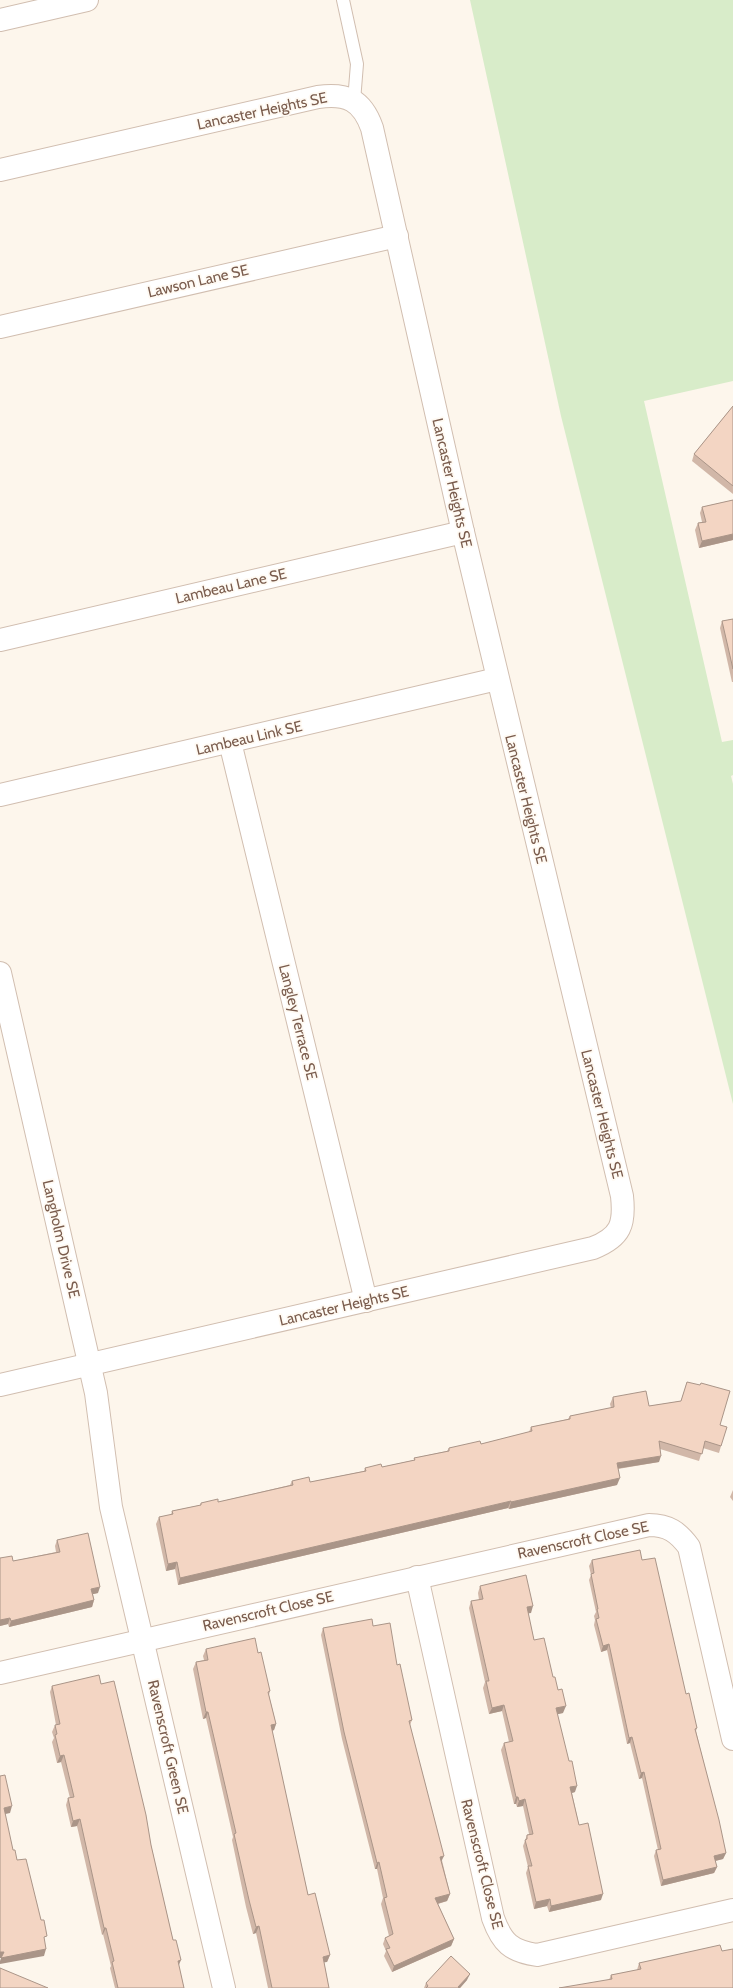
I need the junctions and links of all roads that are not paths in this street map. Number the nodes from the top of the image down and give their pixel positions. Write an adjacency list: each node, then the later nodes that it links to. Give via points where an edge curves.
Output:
1 (87, 0): 3 (street)
2 (343, 0): 4 (lane, via 358,64)
3 (0, 20)
4 (354, 101): 5 (street, Lancaster Heights SE, via 344,96 318,97); 6 (street, Lancaster Heights SE, via 363,109 372,128)
5 (0, 170)
6 (397, 236): 7 (street, Lawson Lane SE); 8 (street, Lancaster Heights SE)
7 (0, 327)
8 (463, 532): 9 (street, Lambeau Lane SE); 10 (street, Lancaster Heights SE)
9 (0, 640)
10 (497, 679): 11 (street, Lambeau Link SE); 14 (street, Lancaster Heights SE, via 622,1196 621,1226 613,1238 593,1248)
11 (230, 742): 12 (street, Lambeau Link SE); 14 (street, Langley Terrace SE)
12 (0, 794)
13 (0, 973): 15 (street, Langholm Drive SE)
14 (366, 1301): 15 (street, Lancaster Heights SE)
15 (90, 1364): 16 (street, Lancaster Heights SE); 17 (street, Langholm Drive SE, via 100,1413)
16 (0, 1385)
17 (111, 1507): 19 (street, Ravenscroft Green SE)
18 (417, 1577): 19 (street, Ravenscroft Close SE); 21 (street, Ravenscroft Close SE, via 649,1524 670,1528 680,1535 689,1547); 22 (street, Ravenscroft Close SE, via 493,1918 499,1935 522,1953 537,1955)
19 (143, 1640): 20 (street, Ravenscroft Close SE); 23 (street, Ravenscroft Green SE)
20 (0, 1673)
21 (733, 1739)
22 (733, 1910)
23 (224, 1988)

